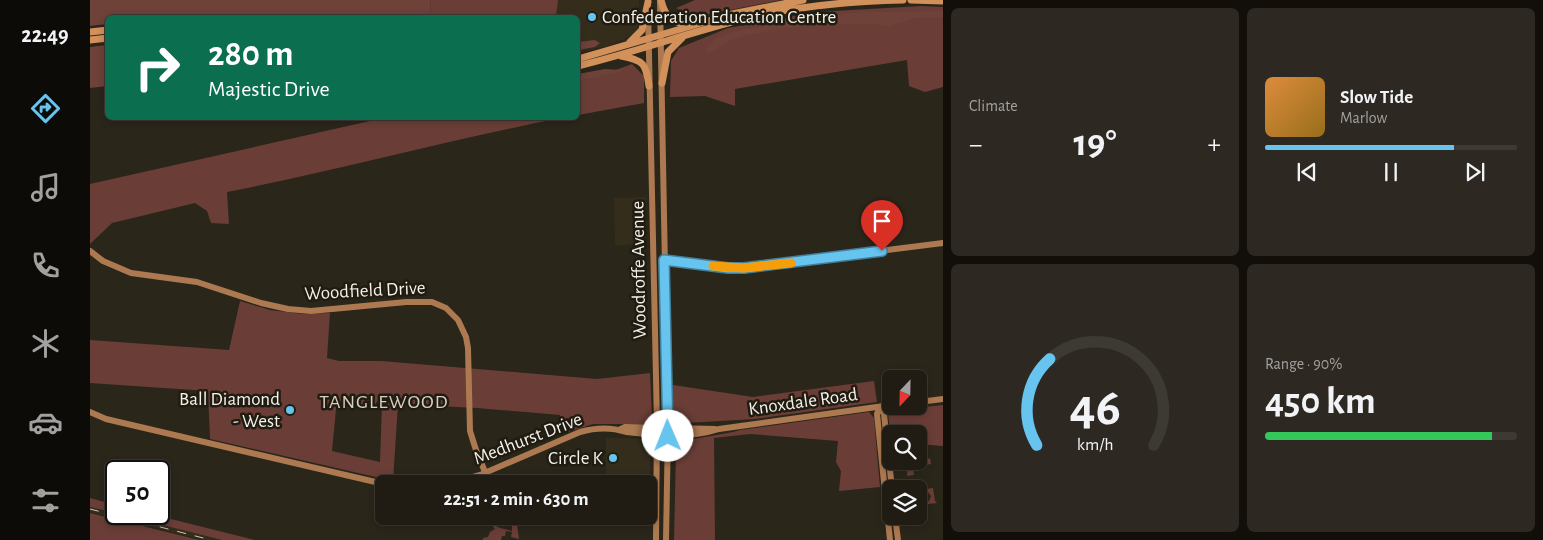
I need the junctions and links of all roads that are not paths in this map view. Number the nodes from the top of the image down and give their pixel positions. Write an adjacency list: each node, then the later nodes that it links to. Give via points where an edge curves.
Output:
1 (660, 0): 7 (main road, via 670,20); 10 (street, Woodroffe Avenue)
2 (804, 0): 7 (main road, via 753,9)
3 (903, 0): 11 (main road, via 792,9)
4 (911, 0): 5 (main road)
5 (943, 0)
6 (648, 1): 13 (street, Woodroffe Avenue); 16 (main road, via 642,30)
7 (692, 26): 10 (main road)
8 (105, 30): 9 (main road)
9 (90, 32)
10 (661, 34): 13 (main road); 15 (street, Woodroffe Avenue)
11 (684, 36): 15 (main road); 21 (main road, via 668,52)
12 (105, 38): 14 (main road)
13 (648, 38): 16 (main road); 17 (street, Woodroffe Avenue)
14 (90, 40)
15 (662, 43): 17 (main road); 21 (street, Woodroffe Avenue)
16 (627, 44): 19 (main road)
17 (649, 47): 18 (main road); 22 (street, Woodroffe Avenue)
18 (619, 55): 20 (main road); 22 (main road, via 643,64)
19 (580, 58)
20 (580, 65)
21 (662, 83): 24 (street, Woodroffe Avenue)
22 (649, 86): 23 (street, Woodroffe Avenue)
23 (653, 206): 24 (street); 27 (street, Woodroffe Avenue)
24 (663, 206): 28 (street, Woodroffe Avenue)
25 (943, 242): 28 (street, via 744,268)
26 (90, 252): 40 (street, Woodfield Drive, via 131,273 197,282 288,309 311,311 424,301 446,308 458,320 466,338 470,431)
27 (654, 258): 28 (street); 36 (street, Woodroffe Avenue)
28 (664, 260): 32 (street, Woodroffe Avenue)
29 (943, 399): 30 (street)
30 (928, 401)
31 (880, 407): 35 (street, Knoxdale Road); 42 (street, via 884,414); 47 (street, via 877,414)
32 (668, 411): 34 (street, via 676,423); 37 (street, Woodroffe Avenue)
33 (90, 412): 43 (street, via 106,419)
34 (691, 429): 35 (street, Knoxdale Road); 37 (street, Knoxdale Road)
35 (719, 429): 38 (street, Knoxdale Road)
36 (657, 431): 37 (street, Knoxdale Road); 40 (street, Medhurst Drive, via 625,427 580,432); 45 (street, Woodroffe Avenue)
37 (668, 432): 38 (street, Knoxdale Road); 39 (street, Woodroffe Avenue)
38 (688, 436): 39 (street, via 674,444)
39 (668, 459): 46 (street, Woodroffe Avenue)
40 (485, 472): 41 (street, Medhurst Drive)
41 (477, 475)
42 (891, 480)
43 (375, 482)
44 (896, 525): 48 (street)
45 (656, 540)
46 (666, 540)
47 (890, 540)
48 (898, 540)

